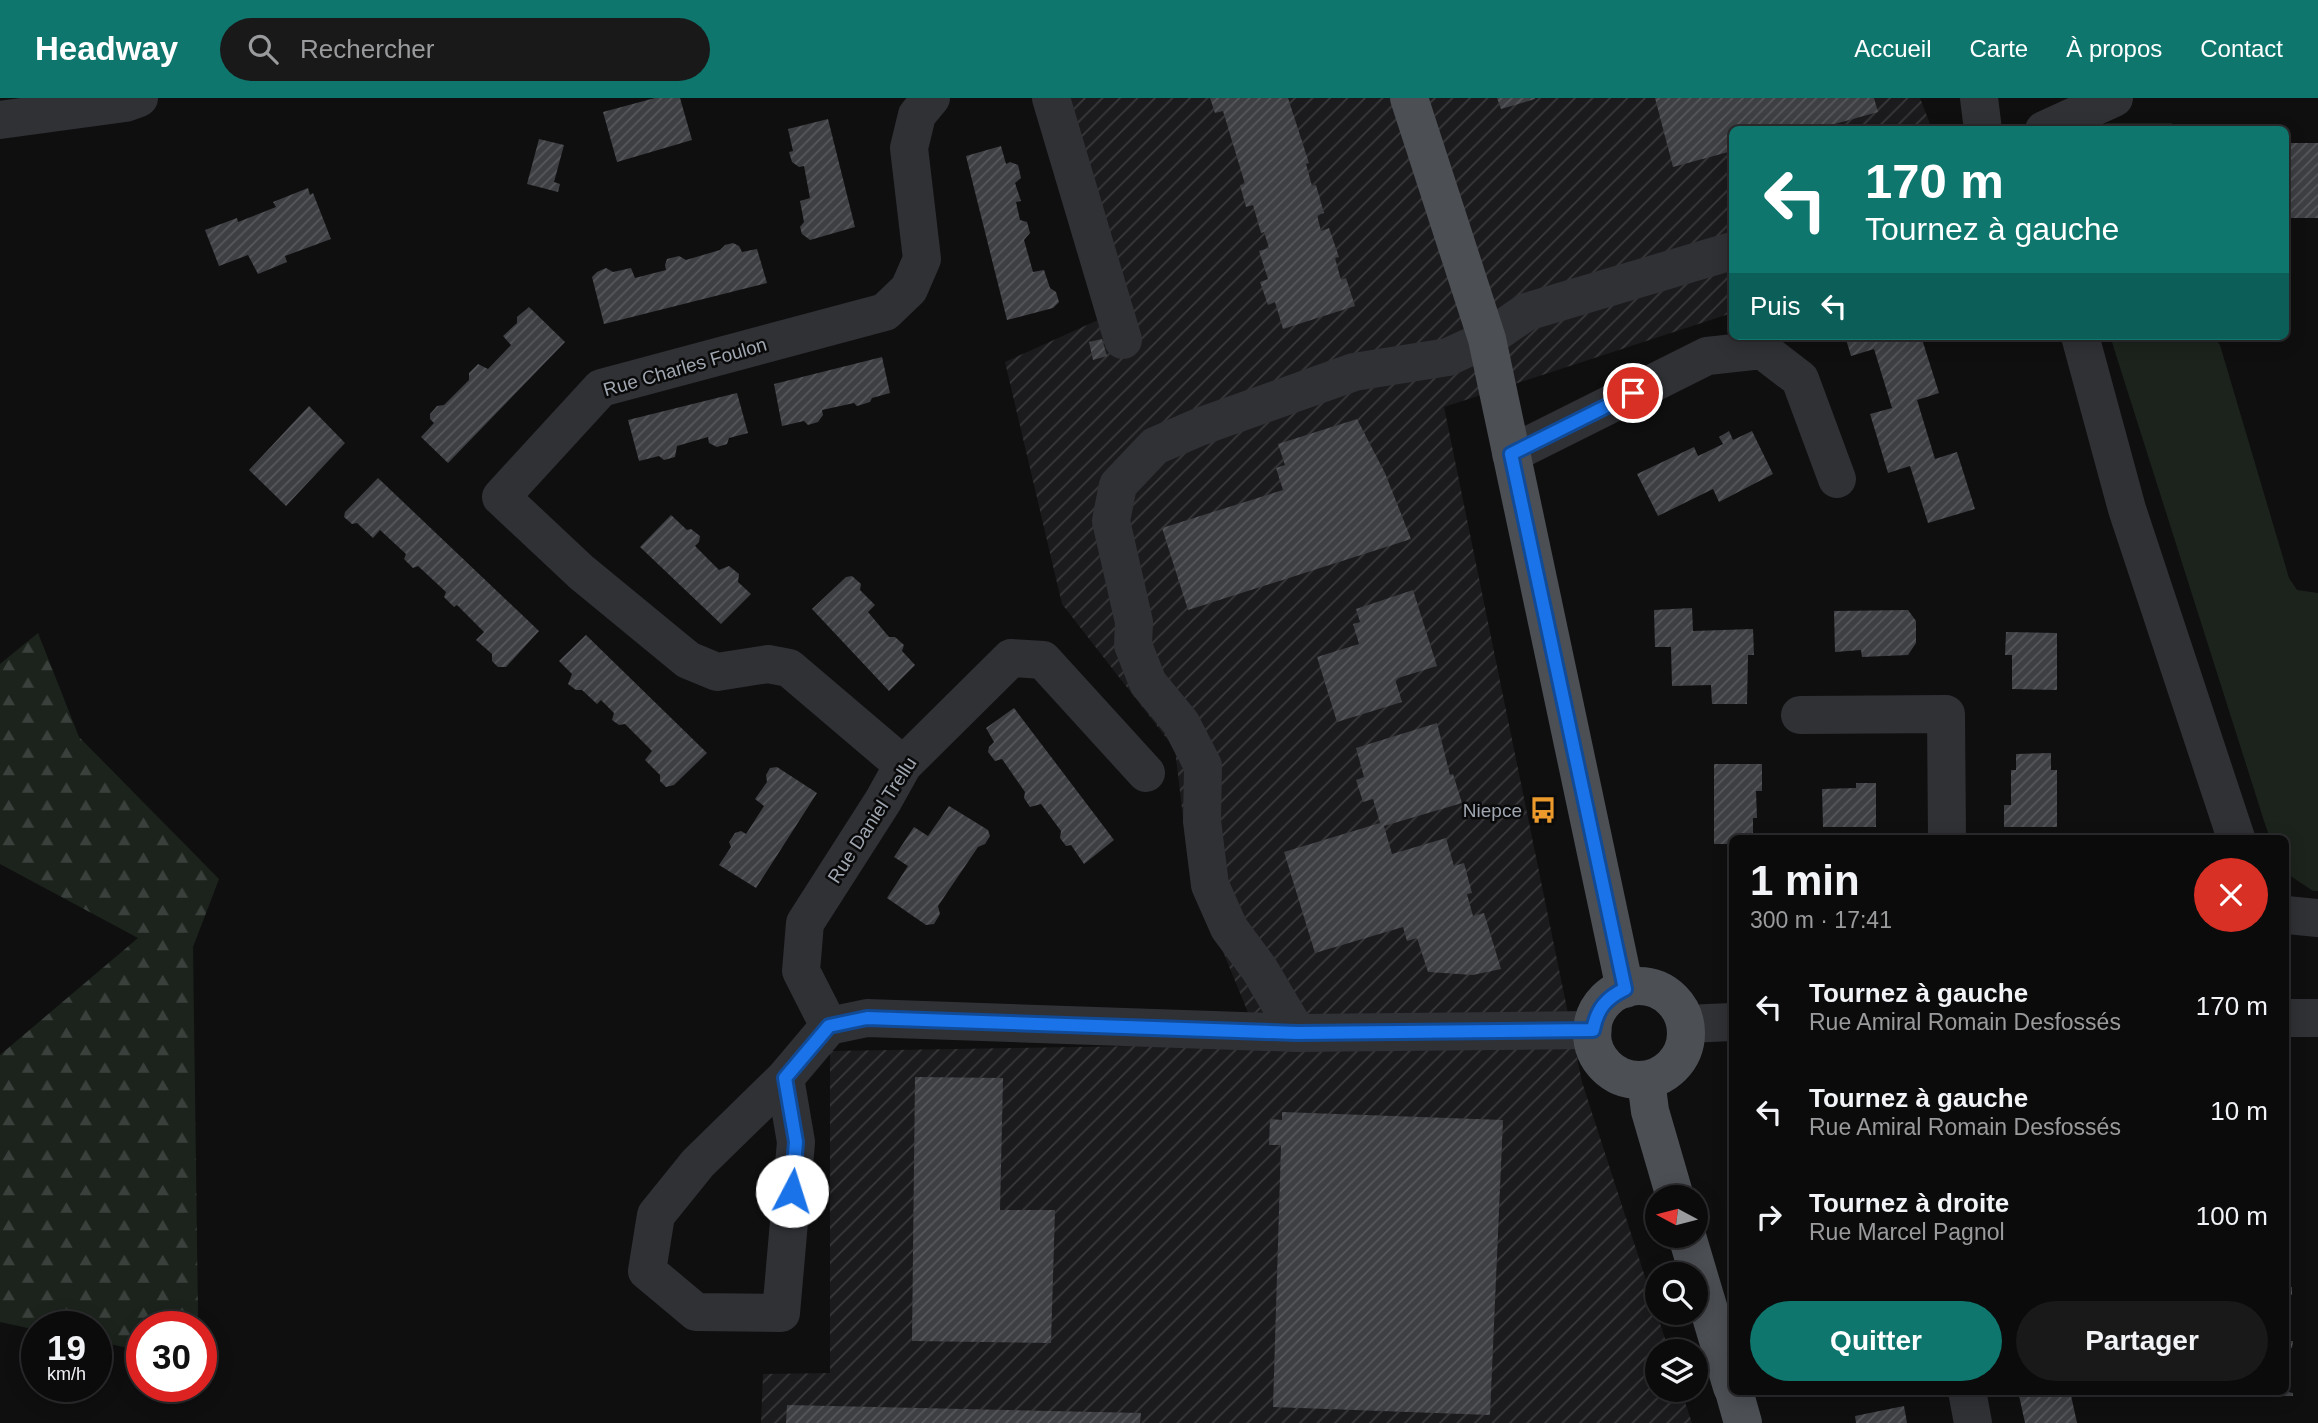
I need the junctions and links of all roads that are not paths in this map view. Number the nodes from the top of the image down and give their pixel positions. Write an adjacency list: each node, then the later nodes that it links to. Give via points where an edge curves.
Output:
1 (139, 98): 7 (street)
2 (931, 98): 17 (street, Rue Charles Foulon, via 917,115 909,148 922,259 909,289 885,312 601,388 502,497 580,572 688,660 717,672 768,664 789,668)
3 (1051, 98): 12 (street)
4 (1409, 98): 11 (main road)
5 (1979, 98): 8 (street)
6 (2114, 98): 9 (street)
7 (0, 120)
8 (1982, 126)
9 (2053, 126)
10 (1729, 252): 11 (street, via 1525,312)
11 (1487, 339): 14 (main road); 30 (street, via 1448,357 1354,372 1199,427 1155,446 1118,485 1111,521 1133,622 1133,645 1148,683 1181,723 1203,766 1202,821 1210,885 1229,928)
12 (1123, 340)
13 (2081, 340): 20 (street, via 2127,509)
14 (1511, 454): 15 (street, via 1707,356 1762,350 1800,379); 23 (main road)
15 (1837, 479)
16 (1800, 715): 19 (street, via 1946,714)
17 (903, 765): 18 (street, Rue Daniel Trellu, via 1011,658 1043,660); 28 (street, Rue Daniel Trellu, via 805,923 801,971)
18 (1146, 773)
19 (1947, 835)
20 (2234, 835)
21 (2289, 915): 22 (street)
22 (2318, 918)
23 (1625, 989): 27 (main road, via 1638,986 1663,993 1681,1011); 29 (main road, via 1602,1004)
24 (2289, 1018): 25 (street)
25 (2318, 1018)
26 (1729, 1022): 27 (street)
27 (1685, 1024): 32 (main road, via 1678,1060)
28 (829, 1026): 30 (street, via 867,1018); 31 (street)
29 (1593, 1030): 30 (street); 32 (main road, via 1598,1057 1607,1068 1619,1076)
30 (1297, 1033)
31 (785, 1078): 31 (street, via 698,1163 656,1215 647,1271 696,1312 781,1313 796,1142)
32 (1646, 1080): 33 (main road)
33 (1672, 1185)
34 (1691, 1248): 35 (main road)
35 (1729, 1376)
36 (1735, 1395): 38 (main road)
37 (1968, 1395): 39 (street)
38 (1743, 1423)
39 (1973, 1423)

